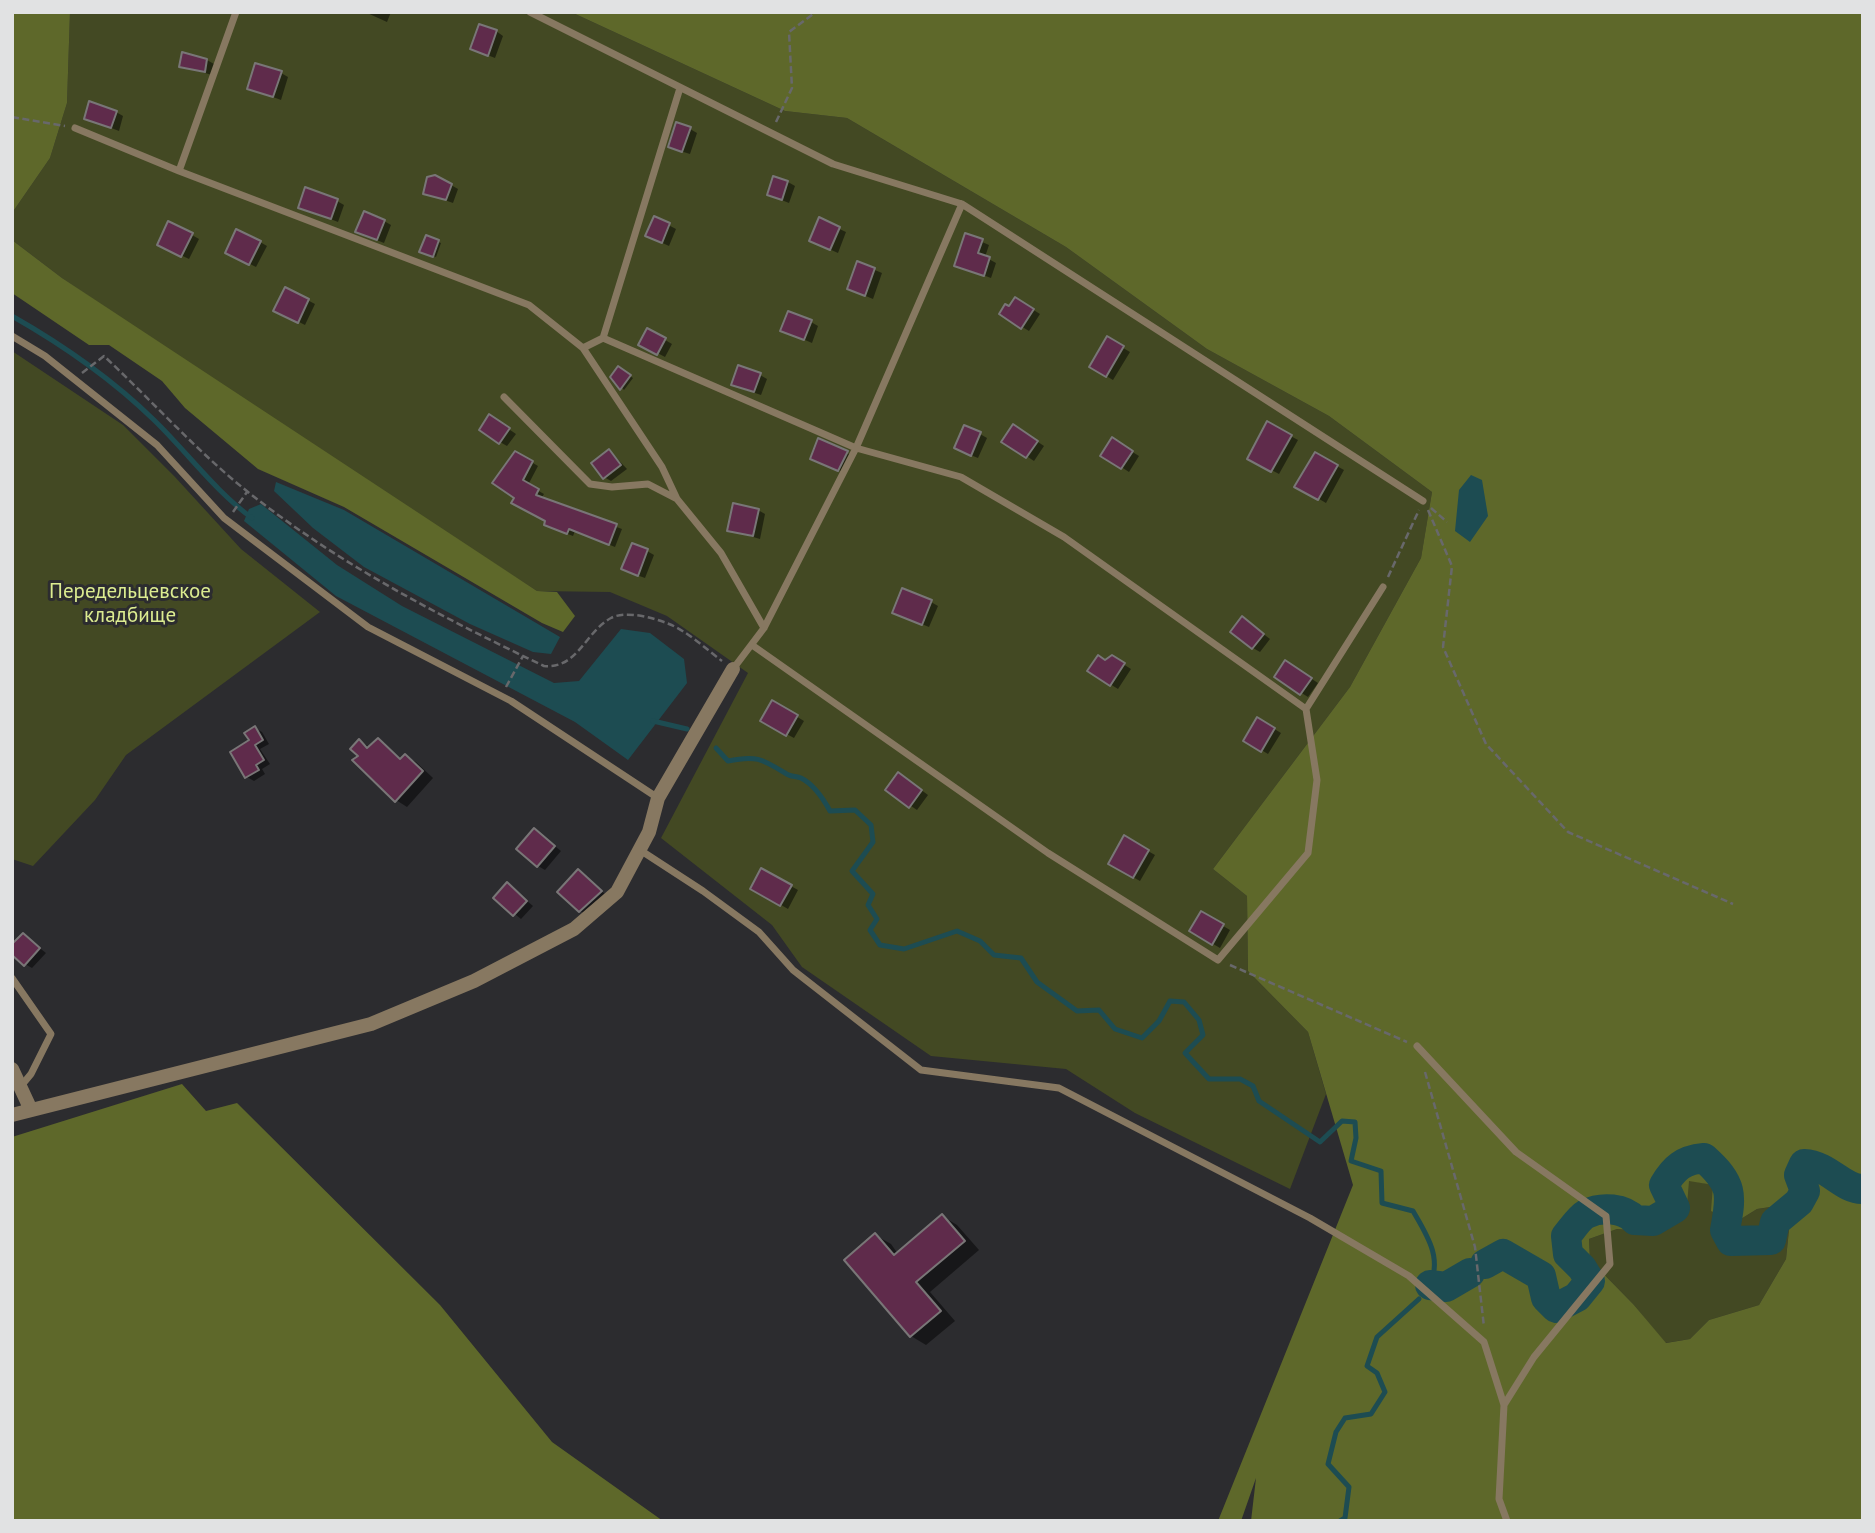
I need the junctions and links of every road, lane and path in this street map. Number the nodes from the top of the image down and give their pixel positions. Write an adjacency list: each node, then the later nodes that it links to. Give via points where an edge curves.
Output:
1 (236, 12): 8 (lane)
2 (530, 12): 4 (lane)
3 (816, 12): 7 (path, via 789,32 792,88)
4 (680, 88): 7 (lane); 11 (lane)
5 (12, 117): 6 (path)
6 (75, 128): 8 (lane)
7 (771, 133): 9 (lane, via 834,164)
8 (179, 172): 12 (lane, via 529,305)
9 (962, 204): 15 (lane); 18 (lane)
10 (12, 336): 28 (lane, via 45,356 157,445 223,518 368,627 511,701)
11 (603, 338): 12 (lane); 15 (lane)
12 (583, 348): 17 (lane, via 662,467)
13 (83, 372): 16 (path, via 104,356)
14 (504, 397): 17 (lane, via 590,484 648,484)
15 (856, 448): 22 (lane); 27 (lane, via 961,477 1064,537)
16 (248, 491): 19 (path); 24 (path, via 358,571)
17 (677, 499): 22 (lane, via 721,553)
18 (1423, 501): 20 (path); 21 (path); 30 (path, via 1452,566 1443,647 1486,744 1568,832)
19 (230, 516)
20 (1447, 522)
21 (1383, 587): 27 (lane)
22 (764, 628): 23 (lane)
23 (752, 645): 25 (lane); 31 (lane, via 1048,853)
24 (523, 656): 25 (path, via 556,667 570,660 611,618 628,614 671,624); 26 (path)
25 (733, 669): 28 (street)
26 (508, 683)
27 (1306, 709): 31 (lane, via 1317,780 1308,853)
28 (658, 798): 29 (street)
29 (639, 850): 36 (street, via 617,892 574,929 474,981 371,1024); 38 (lane, via 759,933 793,970 920,1070 1059,1088 1409,1276)
30 (1733, 905)
31 (1218, 960): 33 (path)
32 (12, 978): 35 (lane, via 51,1034)
33 (1417, 1046): 38 (path, via 1475,1247); 39 (lane, via 1516,1152 1606,1216 1610,1264 1534,1357)
34 (12, 1069): 35 (street)
35 (20, 1087): 36 (street)
36 (31, 1110): 37 (street)
37 (12, 1115)
38 (1484, 1342): 39 (lane)
39 (1504, 1405): 40 (lane, via 1499,1499)
40 (1507, 1521)

